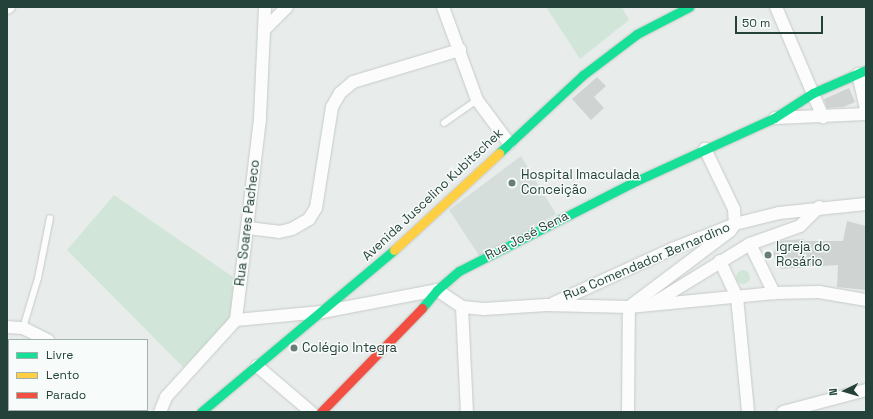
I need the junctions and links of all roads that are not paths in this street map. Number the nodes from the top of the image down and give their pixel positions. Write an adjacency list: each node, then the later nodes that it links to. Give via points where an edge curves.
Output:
1 (265, 7): 6 (street, Rua Soares Pacheco)
2 (287, 7): 6 (street)
3 (443, 7): 7 (street)
4 (689, 7): 16 (street, Avenida Juscelino Kubitschek, via 637,34 583,75)
5 (776, 7): 9 (street)
6 (265, 29): 22 (street, Rua Soares Pacheco, via 260,118)
7 (460, 50): 10 (street); 22 (street, via 353,82 340,93 332,107 316,208 309,219 279,232)
8 (862, 72): 9 (street, Rua José Sena); 11 (street)
9 (813, 93): 13 (street); 14 (street, Rua José Sena)
10 (477, 100): 15 (lane); 16 (street)
11 (866, 110)
12 (866, 114): 13 (street)
13 (823, 117): 14 (street)
14 (774, 118): 17 (street, Rua José Sena)
15 (444, 123)
16 (508, 143): 33 (street, Avenida Juscelino Kubitschek, via 376,267)
17 (705, 149): 21 (street, via 734,209); 25 (street, Rua José Sena, via 459,271)
18 (866, 204): 19 (street, Rua Comendador Bernardino)
19 (819, 207): 21 (street, Rua Comendador Bernardino, via 779,213); 23 (street, via 800,226)
20 (50, 218): 36 (lane, via 38,278)
21 (735, 224): 29 (street, Rua Comendador Bernardino); 32 (street, via 730,231)
22 (248, 228): 34 (street, Rua Soares Pacheco)
23 (750, 244): 24 (street); 26 (street)
24 (720, 261): 27 (street); 30 (street)
25 (437, 290): 31 (street, Rua Comendador Bernardino); 33 (street); 43 (street, Rua José Sena, via 409,324)
26 (774, 293): 27 (street, Rua Comendador Bernardino); 28 (street, Rua Comendador Bernardino, via 819,292)
27 (737, 297): 30 (street, Rua Comendador Bernardino); 46 (street)
28 (866, 300)
29 (547, 305): 31 (street, Rua Comendador Bernardino, via 484,309); 32 (street, Rua Comendador Bernardino)
30 (650, 305): 32 (street, Rua Comendador Bernardino)
31 (462, 307): 44 (street)
32 (629, 307): 45 (street)
33 (322, 312): 34 (street); 38 (street, Avenida Juscelino Kubitschek)
34 (236, 320): 41 (street, via 166,397)
35 (7, 327): 36 (street)
36 (23, 328): 37 (street)
37 (46, 339)
38 (257, 366): 40 (street); 42 (street, Avenida Juscelino Kubitschek)
39 (866, 390): 47 (street)
40 (303, 410)
41 (160, 412)
42 (201, 412)
43 (322, 412)
44 (467, 412)
45 (628, 412)
46 (748, 412)
47 (784, 412)

